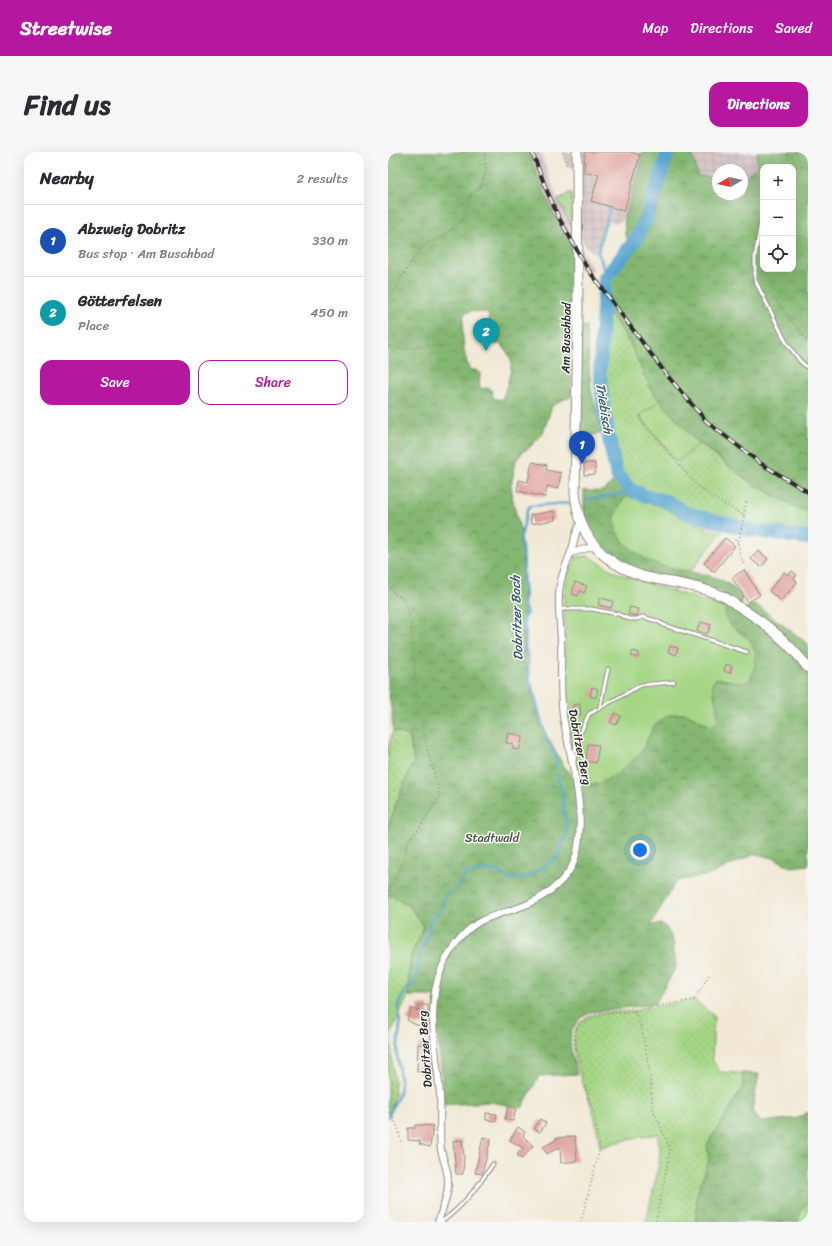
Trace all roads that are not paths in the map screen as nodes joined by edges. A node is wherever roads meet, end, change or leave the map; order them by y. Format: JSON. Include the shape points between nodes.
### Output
{"nodes":[{"id":1,"x":577,"y":152,"type":"edge"},
{"id":2,"x":760,"y":227,"type":"dead end"},
{"id":3,"x":808,"y":368,"type":"edge"},
{"id":4,"x":580,"y":523,"type":"junction"},
{"id":5,"x":595,"y":546,"type":"junction"},
{"id":6,"x":571,"y":553,"type":"junction"},
{"id":7,"x":560,"y":609,"type":"junction"},
{"id":8,"x":747,"y":652,"type":"dead end"},
{"id":9,"x":808,"y":668,"type":"edge"},
{"id":10,"x":608,"y":669,"type":"dead end"},
{"id":11,"x":674,"y":682,"type":"dead end"},
{"id":12,"x":600,"y":707,"type":"junction"},
{"id":13,"x":574,"y":768,"type":"junction"},
{"id":14,"x":494,"y":1164,"type":"dead end"},
{"id":15,"x":438,"y":1222,"type":"edge"},
{"id":16,"x":441,"y":1222,"type":"edge"}],
"edges":[{"from":1,"to":4,"type":"main road","name":"Am Buschbad","via":[[575,492]]},
{"from":2,"to":3,"type":"lane","via":[[755,256],[755,280],[786,342]]},
{"from":4,"to":5,"type":"main road"},
{"from":4,"to":6,"type":"street","name":"Dobritzer Berg"},
{"from":5,"to":6,"type":"street"},
{"from":5,"to":9,"type":"main road","via":[[613,563],[628,570],[705,589],[722,596],[763,622],[798,654]]},
{"from":6,"to":7,"type":"street","name":"Dobritzer Berg","via":[[562,577]]},
{"from":7,"to":8,"type":"lane","via":[[591,609],[618,614],[629,619],[644,617]]},
{"from":7,"to":13,"type":"street","name":"Dobritzer Berg","via":[[560,696]]},
{"from":10,"to":12,"type":"lane"},
{"from":11,"to":12,"type":"lane","via":[[641,685]]},
{"from":12,"to":13,"type":"lane","via":[[588,714],[576,742]]},
{"from":13,"to":15,"type":"street","name":"Dobritzer Berg","via":[[580,821],[577,850],[571,868],[540,898],[477,923],[462,936],[451,951],[437,980],[433,1002],[434,1032],[442,1151],[448,1182]]},
{"from":14,"to":16,"type":"lane","via":[[474,1192]]}]}
